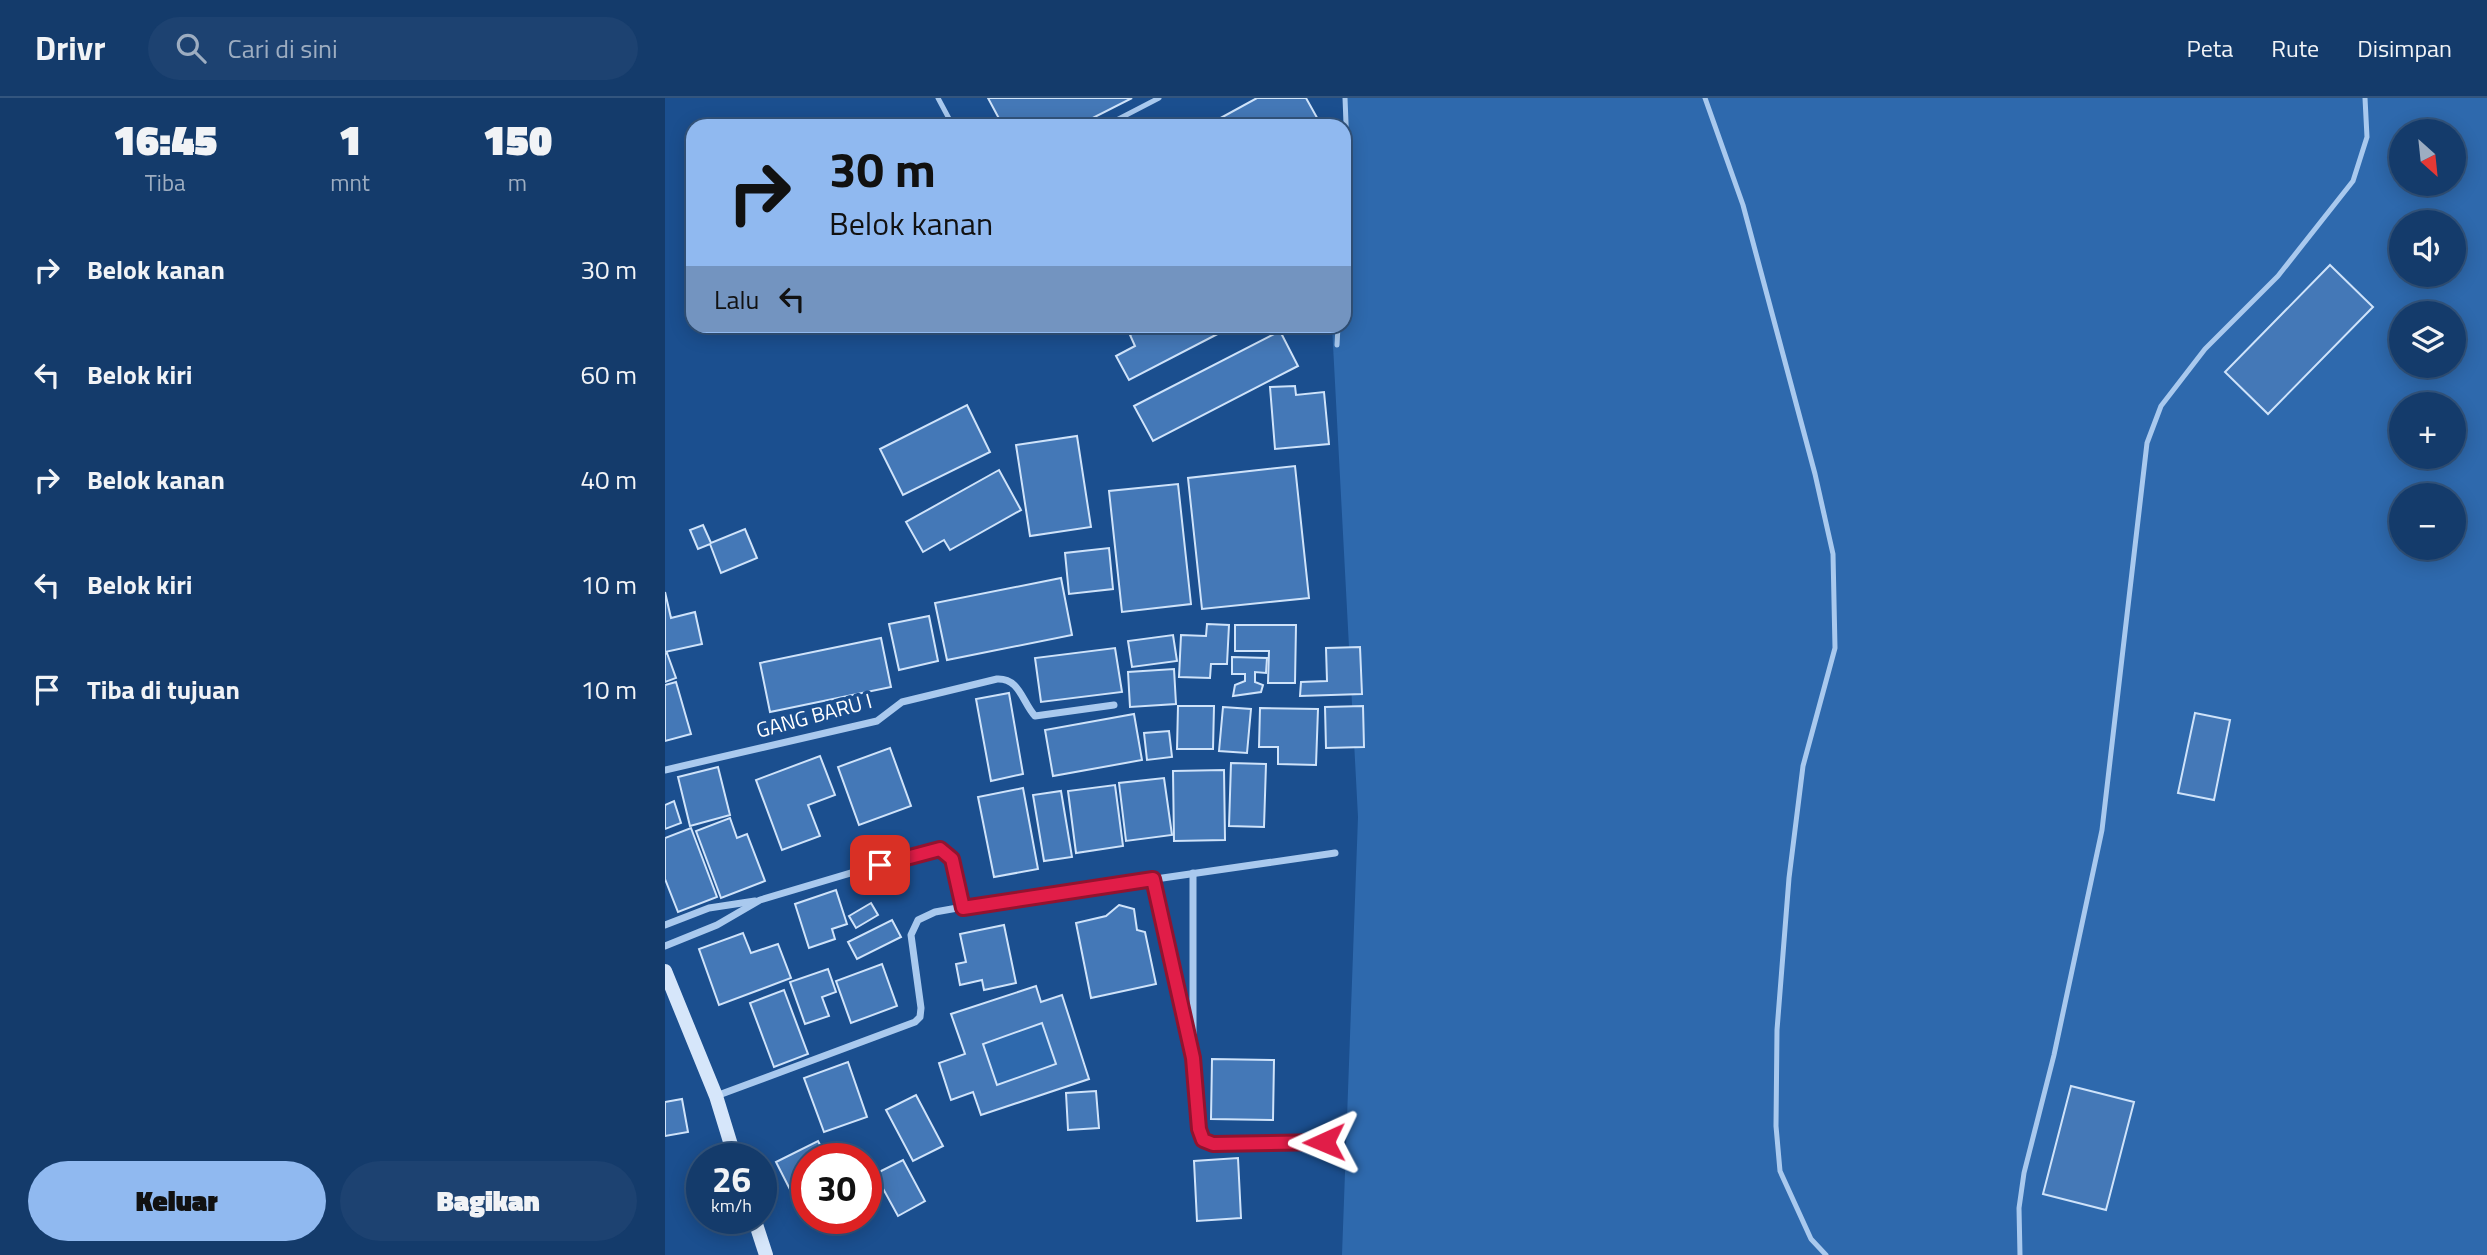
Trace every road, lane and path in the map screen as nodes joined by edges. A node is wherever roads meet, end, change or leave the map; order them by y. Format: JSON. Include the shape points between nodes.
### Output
{"nodes":[{"id":1,"x":938,"y":98,"type":"edge"},
{"id":2,"x":1159,"y":98,"type":"edge"},
{"id":3,"x":1345,"y":98,"type":"edge"},
{"id":4,"x":1705,"y":98,"type":"edge"},
{"id":5,"x":2365,"y":98,"type":"edge"},
{"id":6,"x":949,"y":119,"type":"edge"},
{"id":7,"x":1118,"y":119,"type":"edge"},
{"id":8,"x":1346,"y":119,"type":"edge"},
{"id":9,"x":1338,"y":333,"type":"edge"},
{"id":10,"x":1337,"y":345,"type":"dead end"},
{"id":11,"x":1114,"y":705,"type":"dead end"},
{"id":12,"x":665,"y":770,"type":"edge"},
{"id":13,"x":1335,"y":853,"type":"dead end"},
{"id":14,"x":1193,"y":873,"type":"junction"},
{"id":15,"x":1153,"y":879,"type":"junction"},
{"id":16,"x":759,"y":901,"type":"junction"},
{"id":17,"x":963,"y":908,"type":"junction"},
{"id":18,"x":665,"y":925,"type":"edge"},
{"id":19,"x":665,"y":946,"type":"edge"},
{"id":20,"x":665,"y":971,"type":"edge"},
{"id":21,"x":1193,"y":1058,"type":"junction"},
{"id":22,"x":716,"y":1097,"type":"junction"},
{"id":23,"x":1324,"y":1142,"type":"dead end"},
{"id":24,"x":730,"y":1143,"type":"edge"},
{"id":25,"x":759,"y":1234,"type":"edge"},
{"id":26,"x":766,"y":1255,"type":"edge"},
{"id":27,"x":1826,"y":1255,"type":"edge"},
{"id":28,"x":2020,"y":1255,"type":"edge"}],
"edges":[{"from":1,"to":6,"type":"lane"},
{"from":2,"to":7,"type":"lane"},
{"from":3,"to":8,"type":"lane"},
{"from":4,"to":27,"type":"lane","via":[[1743,205],[1833,554],[1835,648],[1804,766],[1789,878],[1776,1126],[1780,1171],[1811,1239]]},
{"from":5,"to":28,"type":"lane","via":[[2367,137],[2353,181],[2278,276],[2205,349],[2161,406],[2147,443],[2102,830],[2024,1173]]},
{"from":9,"to":10,"type":"lane"},
{"from":11,"to":12,"type":"street","name":"GANG BARU I","via":[[1035,716],[1016,684],[997,679],[902,702],[877,721]]},
{"from":13,"to":14,"type":"street"},
{"from":14,"to":15,"type":"street"},
{"from":14,"to":21,"type":"street"},
{"from":15,"to":17,"type":"street"},
{"from":15,"to":21,"type":"street"},
{"from":16,"to":17,"type":"street","via":[[940,849],[952,859]]},
{"from":16,"to":18,"type":"street","via":[[709,908]]},
{"from":16,"to":19,"type":"street","via":[[717,925]]},
{"from":17,"to":22,"type":"street","via":[[918,920],[911,935],[921,1008],[915,1022]]},
{"from":20,"to":22,"type":"street"},
{"from":21,"to":23,"type":"street","via":[[1203,1140],[1213,1144]]},
{"from":22,"to":24,"type":"street"},
{"from":25,"to":26,"type":"street"}]}
